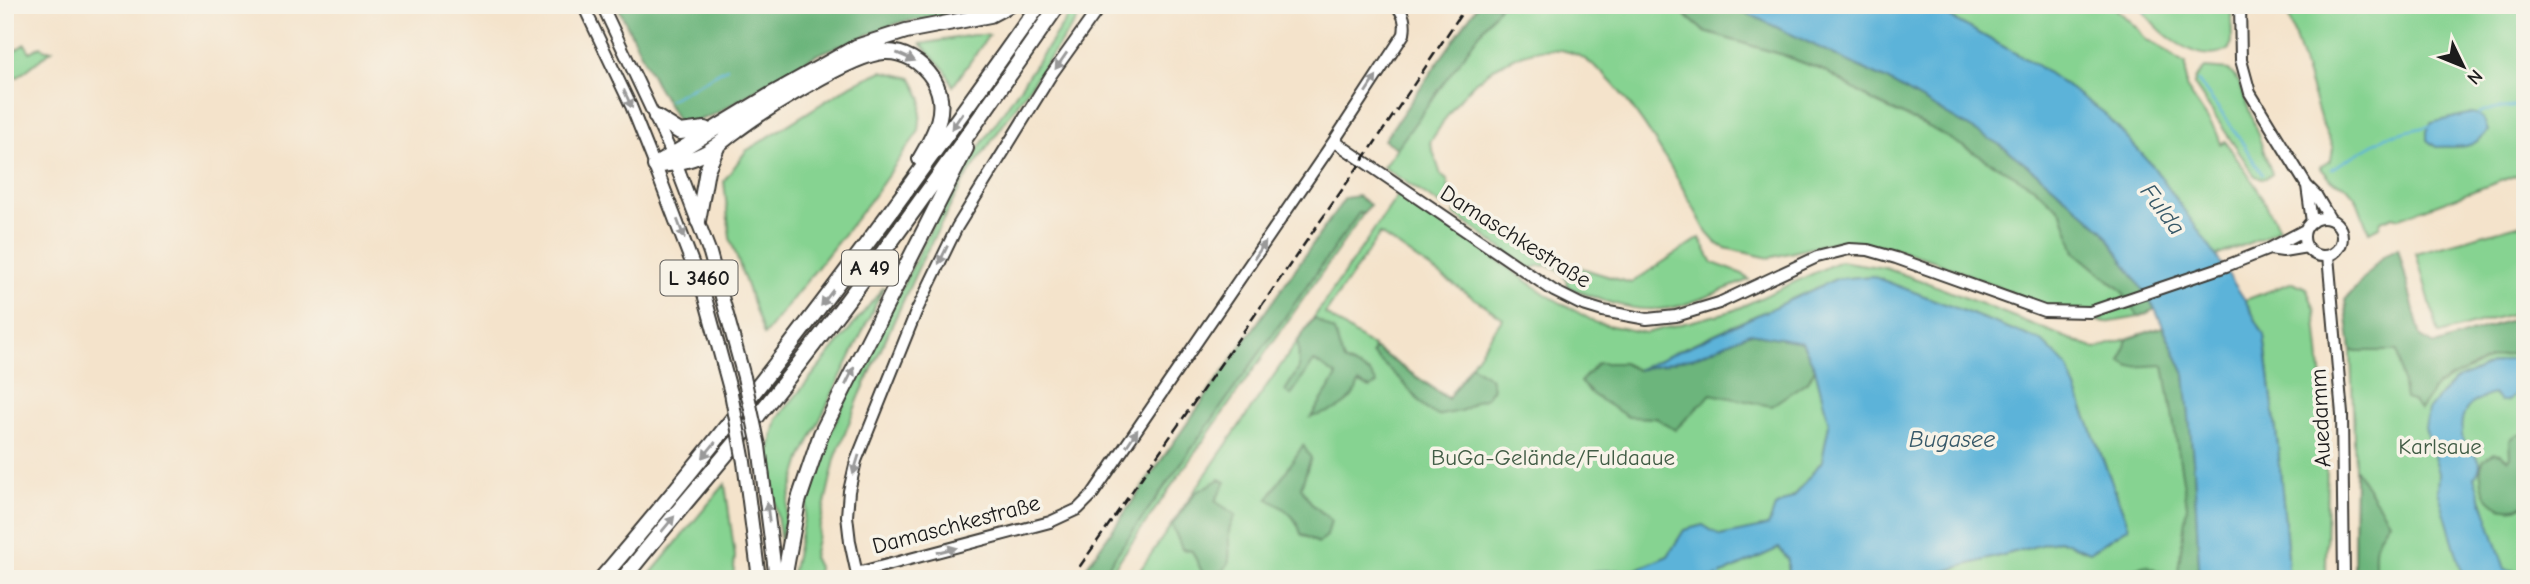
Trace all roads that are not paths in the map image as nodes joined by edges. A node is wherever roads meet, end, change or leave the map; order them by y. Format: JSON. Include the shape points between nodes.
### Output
{"nodes":[{"id":1,"x":583,"y":5,"type":"edge"},
{"id":2,"x":602,"y":5,"type":"edge"},
{"id":3,"x":1009,"y":5,"type":"edge"},
{"id":4,"x":1039,"y":5,"type":"edge"},
{"id":5,"x":1058,"y":5,"type":"edge"},
{"id":6,"x":1101,"y":5,"type":"edge"},
{"id":7,"x":1396,"y":5,"type":"edge"},
{"id":8,"x":2240,"y":5,"type":"edge"},
{"id":9,"x":992,"y":100,"type":"junction"},
{"id":10,"x":656,"y":117,"type":"junction"},
{"id":11,"x":720,"y":125,"type":"junction"},
{"id":12,"x":1334,"y":141,"type":"junction"},
{"id":13,"x":718,"y":145,"type":"junction"},
{"id":14,"x":674,"y":158,"type":"junction"},
{"id":15,"x":656,"y":166,"type":"junction"},
{"id":16,"x":2306,"y":186,"type":"junction"},
{"id":17,"x":2330,"y":219,"type":"junction"},
{"id":18,"x":698,"y":221,"type":"junction"},
{"id":19,"x":882,"y":223,"type":"junction"},
{"id":20,"x":2309,"y":226,"type":"junction"},
{"id":21,"x":2307,"y":247,"type":"junction"},
{"id":22,"x":2270,"y":249,"type":"junction"},
{"id":23,"x":2328,"y":256,"type":"junction"},
{"id":24,"x":858,"y":576,"type":"edge"},
{"id":25,"x":624,"y":578,"type":"edge"},
{"id":26,"x":601,"y":579,"type":"edge"},
{"id":27,"x":759,"y":579,"type":"edge"},
{"id":28,"x":776,"y":579,"type":"edge"},
{"id":29,"x":784,"y":579,"type":"edge"},
{"id":30,"x":2344,"y":579,"type":"edge"}],
"edges":[{"from":1,"to":15,"type":"street","number":"L 3460","one_way":true},
{"from":2,"to":10,"type":"street","number":"L 3460"},
{"from":3,"to":11,"type":"highway","via":[[990,15],[906,31],[856,47]]},
{"from":4,"to":19,"type":"highway","number":"A 49","one_way":true},
{"from":5,"to":9,"type":"highway","number":"A 49"},
{"from":6,"to":24,"type":"street","name":"Damaschkestraße","one_way":true,"via":[[1051,75],[957,227],[916,312],[856,461],[849,491],[847,516]]},
{"from":12,"to":7,"type":"street","name":"Damaschkestraße","one_way":true,"via":[[1404,34],[1405,22]]},
{"from":8,"to":16,"type":"street","via":[[2241,61],[2250,93]]},
{"from":25,"to":9,"type":"highway","number":"A 49","one_way":true,"via":[[769,402]]},
{"from":29,"to":9,"type":"highway","one_way":true,"via":[[798,502],[821,434]]},
{"from":10,"to":11,"type":"highway","via":[[683,133]]},
{"from":10,"to":14,"type":"street","number":"L 3460"},
{"from":11,"to":14,"type":"highway"},
{"from":12,"to":22,"type":"street","name":"Damaschkestraße","via":[[1554,291],[1603,311],[1647,319],[1698,311],[1817,257],[1849,249],[1896,258],[2044,310],[2090,312]]},
{"from":24,"to":12,"type":"street","name":"Damaschkestraße","one_way":true,"via":[[1050,522],[1078,509]]},
{"from":13,"to":14,"type":"highway","via":[[697,157]]},
{"from":13,"to":18,"type":"highway","via":[[707,170]]},
{"from":13,"to":19,"type":"highway","one_way":true,"via":[[770,109],[865,55],[888,52],[911,57],[935,83],[940,117]]},
{"from":14,"to":15,"type":"highway"},
{"from":14,"to":18,"type":"main road","number":"L 3460"},
{"from":15,"to":27,"type":"main road","number":"L 3460","one_way":true,"bridge":true,"via":[[704,294],[732,393]]},
{"from":16,"to":17,"type":"street"},
{"from":16,"to":20,"type":"street"},
{"from":17,"to":20,"type":"street"},
{"from":17,"to":23,"type":"street","via":[[2343,238]]},
{"from":28,"to":18,"type":"main road","number":"L 3460","one_way":true,"bridge":true,"via":[[744,377]]},
{"from":19,"to":26,"type":"highway","number":"A 49","one_way":true,"via":[[758,388]]},
{"from":20,"to":21,"type":"street","via":[[2304,239]]},
{"from":20,"to":22,"type":"street"},
{"from":21,"to":22,"type":"street"},
{"from":21,"to":23,"type":"street","via":[[2316,255]]},
{"from":23,"to":30,"type":"street","name":"Auedamm","via":[[2342,414]]}]}
